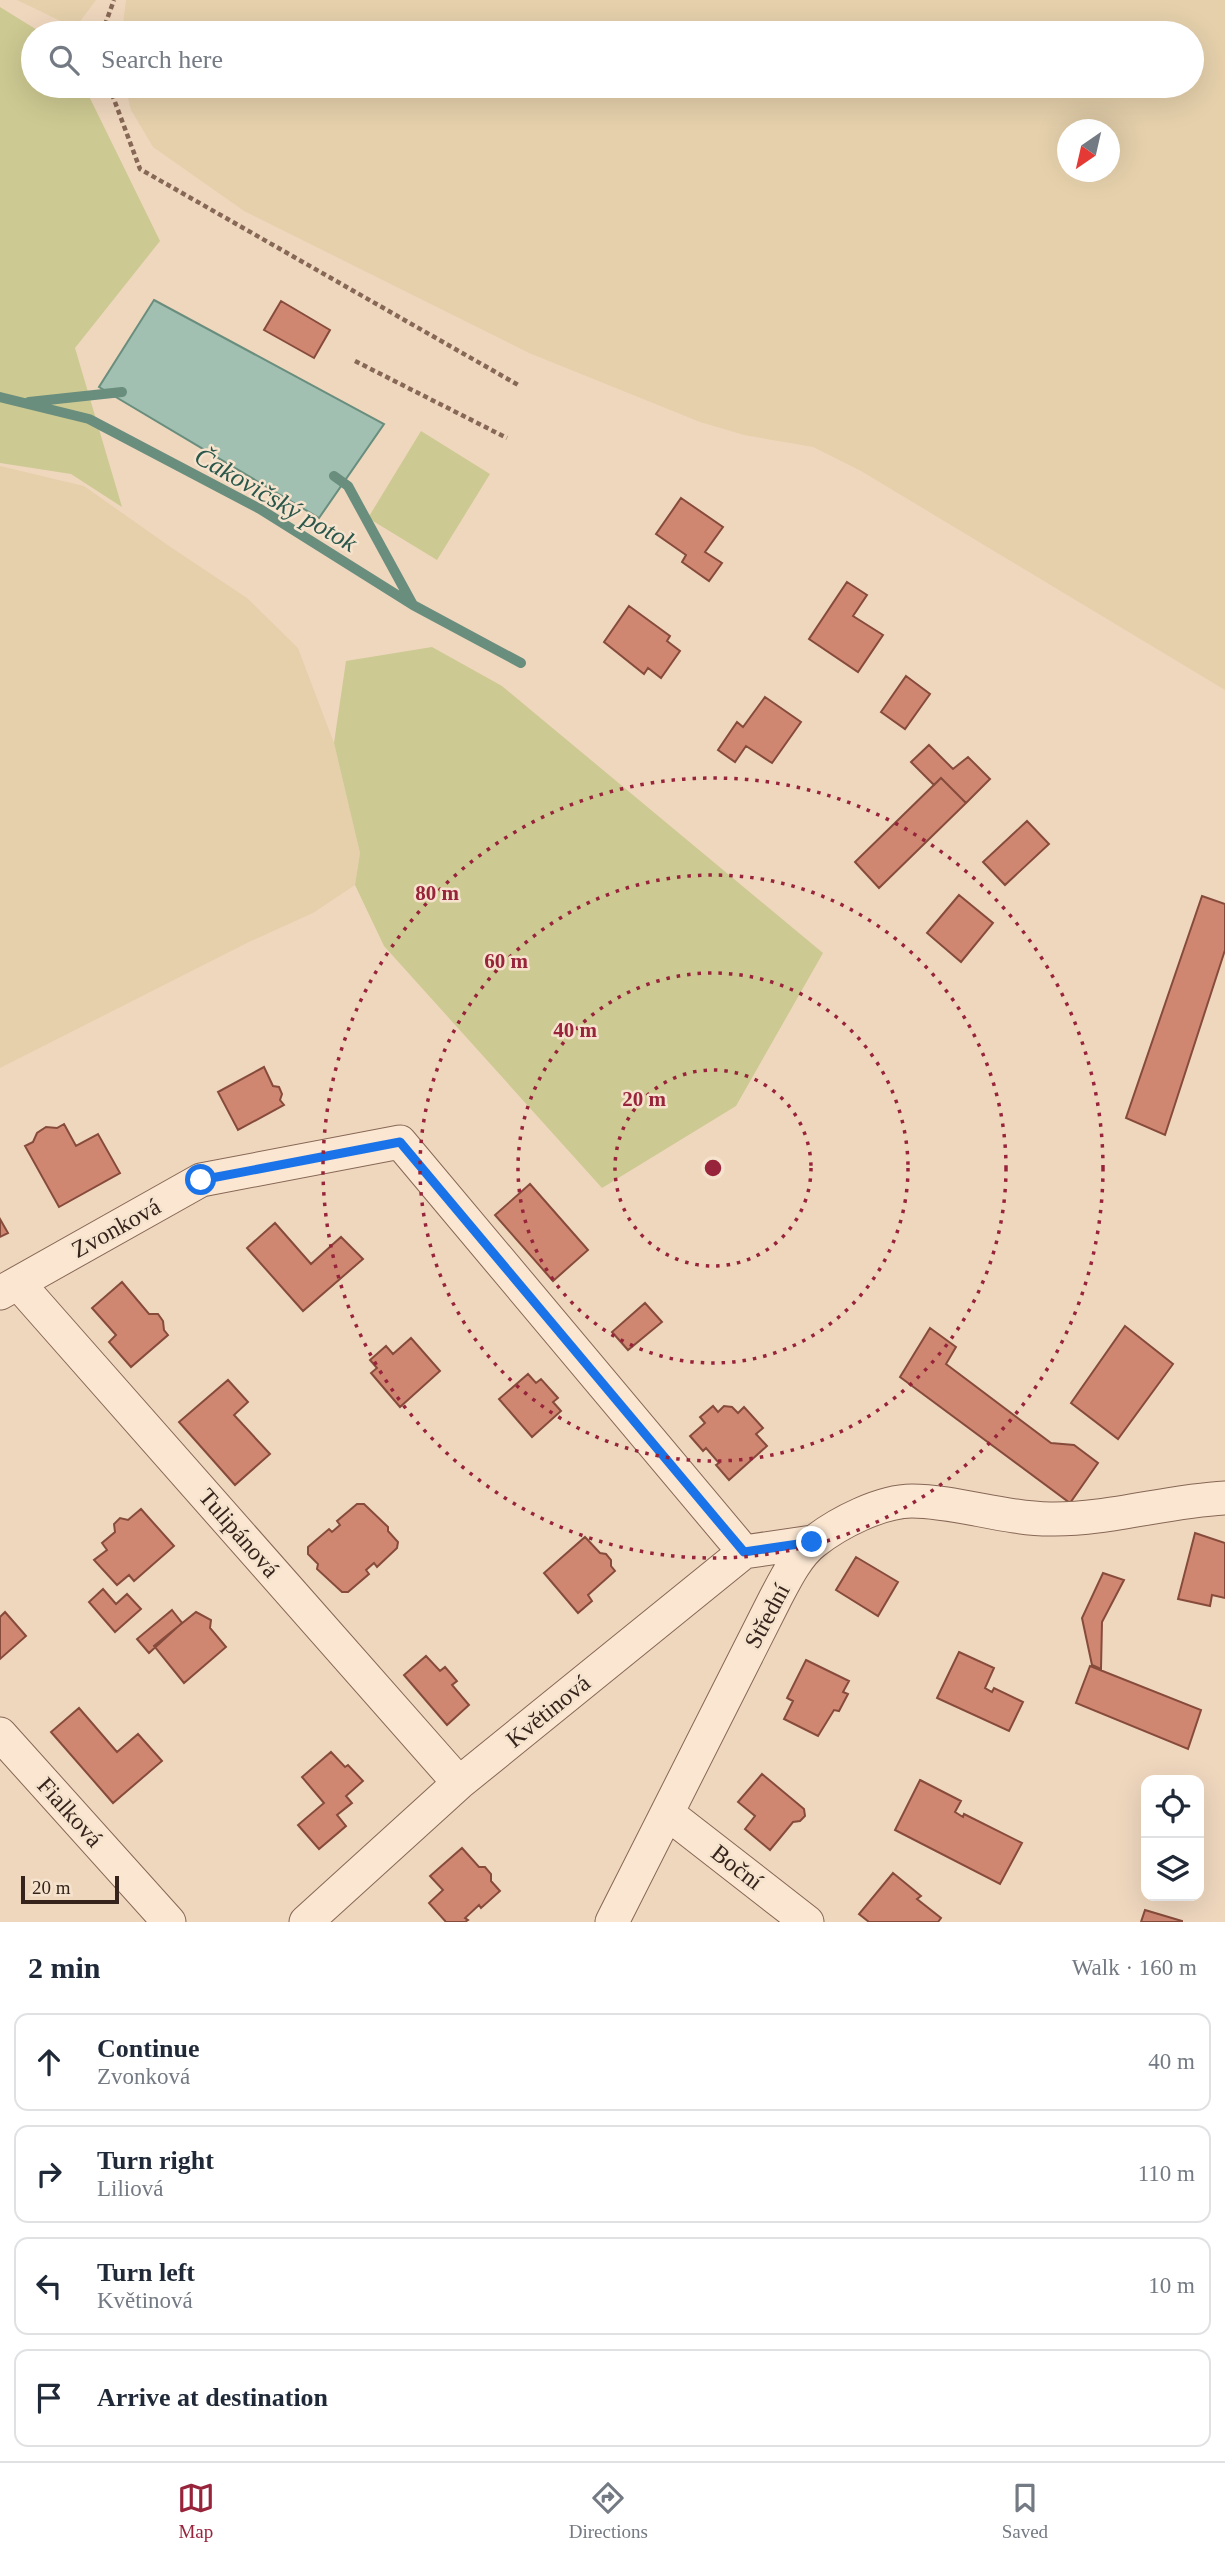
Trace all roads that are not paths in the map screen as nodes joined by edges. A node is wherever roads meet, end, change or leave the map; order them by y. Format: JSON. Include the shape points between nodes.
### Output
{"nodes":[{"id":1,"x":9,"y":1288,"type":"edge"},
{"id":2,"x":1225,"y":1498,"type":"edge"},
{"id":3,"x":812,"y":1542,"type":"junction"},
{"id":4,"x":744,"y":1552,"type":"junction"},
{"id":5,"x":0,"y":1734,"type":"edge"},
{"id":6,"x":459,"y":1783,"type":"junction"},
{"id":7,"x":667,"y":1813,"type":"junction"},
{"id":8,"x":169,"y":1922,"type":"edge"},
{"id":9,"x":306,"y":1922,"type":"edge"},
{"id":10,"x":612,"y":1922,"type":"edge"},
{"id":11,"x":807,"y":1922,"type":"edge"}],
"edges":[{"from":1,"to":4,"type":"street","name":"Zvonková","via":[[201,1180],[400,1142]]},
{"from":1,"to":6,"type":"street","name":"Tulipánová"},
{"from":2,"to":3,"type":"street","name":"Střední","via":[[1091,1518],[1047,1519],[912,1501],[863,1513]]},
{"from":3,"to":4,"type":"street"},
{"from":3,"to":7,"type":"street","name":"Střední","via":[[775,1599]]},
{"from":4,"to":6,"type":"street","name":"Květinová"},
{"from":5,"to":8,"type":"street","name":"Fialková"},
{"from":6,"to":9,"type":"street","name":"Květinová"},
{"from":7,"to":10,"type":"street","name":"Střední"},
{"from":7,"to":11,"type":"street","name":"Boční"}]}
